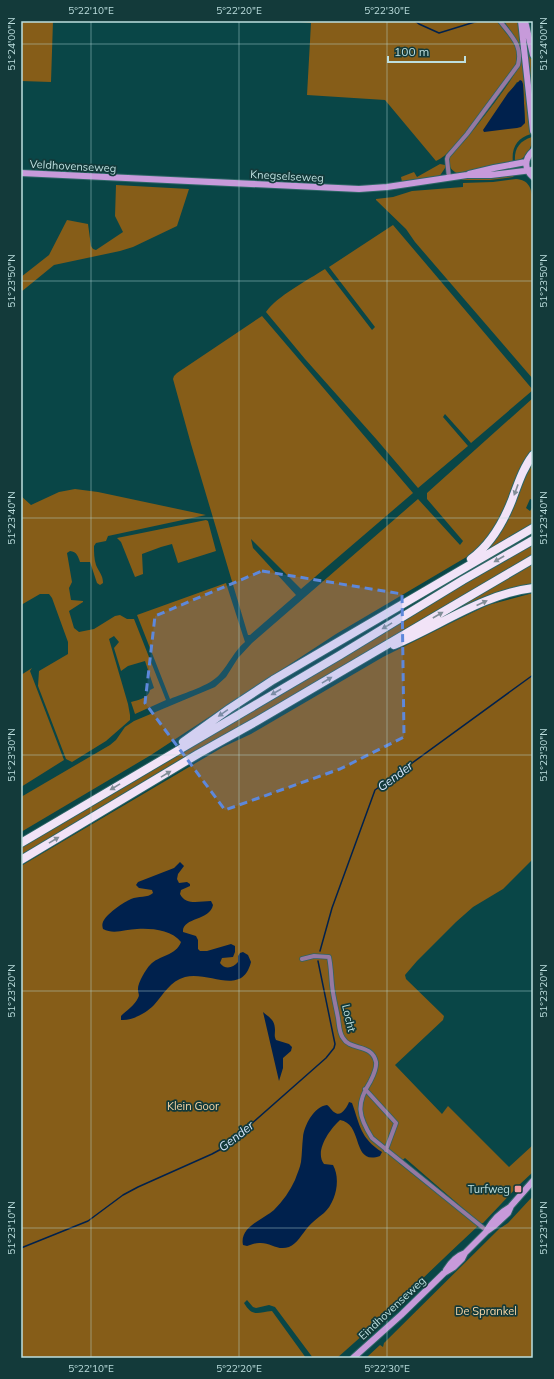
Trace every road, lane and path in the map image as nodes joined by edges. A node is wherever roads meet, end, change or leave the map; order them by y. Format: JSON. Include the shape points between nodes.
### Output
{"nodes":[{"id":1,"x":500,"y":21,"type":"edge"},
{"id":2,"x":521,"y":21,"type":"edge"},
{"id":3,"x":525,"y":21,"type":"edge"},
{"id":4,"x":533,"y":55,"type":"edge"},
{"id":5,"x":533,"y":131,"type":"edge"},
{"id":6,"x":533,"y":151,"type":"edge"},
{"id":7,"x":533,"y":156,"type":"edge"},
{"id":8,"x":526,"y":162,"type":"junction"},
{"id":9,"x":531,"y":172,"type":"edge"},
{"id":10,"x":21,"y":173,"type":"edge"},
{"id":11,"x":468,"y":175,"type":"junction"},
{"id":12,"x":125,"y":178,"type":"joint"},
{"id":13,"x":449,"y":178,"type":"junction"},
{"id":14,"x":533,"y":455,"type":"edge"},
{"id":15,"x":533,"y":528,"type":"edge"},
{"id":16,"x":533,"y":540,"type":"edge"},
{"id":17,"x":533,"y":559,"type":"edge"},
{"id":18,"x":442,"y":581,"type":"junction"},
{"id":19,"x":533,"y":588,"type":"edge"},
{"id":20,"x":368,"y":656,"type":"junction"},
{"id":21,"x":161,"y":760,"type":"junction"},
{"id":22,"x":21,"y":843,"type":"edge"},
{"id":23,"x":21,"y":860,"type":"edge"},
{"id":24,"x":302,"y":959,"type":"dead end"},
{"id":25,"x":365,"y":1089,"type":"junction"},
{"id":26,"x":386,"y":1150,"type":"junction"},
{"id":27,"x":533,"y":1181,"type":"edge"},
{"id":28,"x":487,"y":1231,"type":"junction"},
{"id":29,"x":353,"y":1358,"type":"edge"}],
"edges":[{"from":1,"to":13,"type":"street","via":[[520,52],[518,65],[448,156]]},
{"from":2,"to":5,"type":"street"},
{"from":3,"to":4,"type":"street"},
{"from":6,"to":8,"type":"street"},
{"from":7,"to":9,"type":"street","via":[[530,161]]},
{"from":8,"to":9,"type":"street"},
{"from":8,"to":11,"type":"street","name":"Knegselseweg"},
{"from":9,"to":11,"type":"street","name":"Knegselseweg","via":[[492,176]]},
{"from":10,"to":12,"type":"street","name":"Veldhovenseweg"},
{"from":11,"to":13,"type":"street","name":"Knegselseweg"},
{"from":12,"to":13,"type":"street","name":"Knegselseweg","via":[[359,189]]},
{"from":14,"to":18,"type":"highway","one_way":true,"via":[[499,528],[486,546]]},
{"from":15,"to":18,"type":"highway"},
{"from":16,"to":21,"type":"highway","one_way":true},
{"from":20,"to":17,"type":"highway","one_way":true},
{"from":18,"to":21,"type":"highway","one_way":true,"via":[[273,680],[189,736]]},
{"from":20,"to":19,"type":"highway","one_way":true,"via":[[484,602]]},
{"from":23,"to":20,"type":"highway","one_way":true},
{"from":21,"to":22,"type":"highway","one_way":true},
{"from":24,"to":25,"type":"street","name":"Locht","via":[[314,956],[329,957],[343,1039],[374,1056],[375,1074]]},
{"from":25,"to":26,"type":"street","name":"Locht","via":[[360,1106],[361,1119],[372,1138]]},
{"from":25,"to":26,"type":"street","via":[[396,1123]]},
{"from":26,"to":28,"type":"street","name":"Locht"},
{"from":27,"to":28,"type":"street","via":[[512,1206],[491,1223]]},
{"from":28,"to":29,"type":"street","name":"Eindhovenseweg","via":[[465,1253],[454,1259],[444,1273]]}]}
